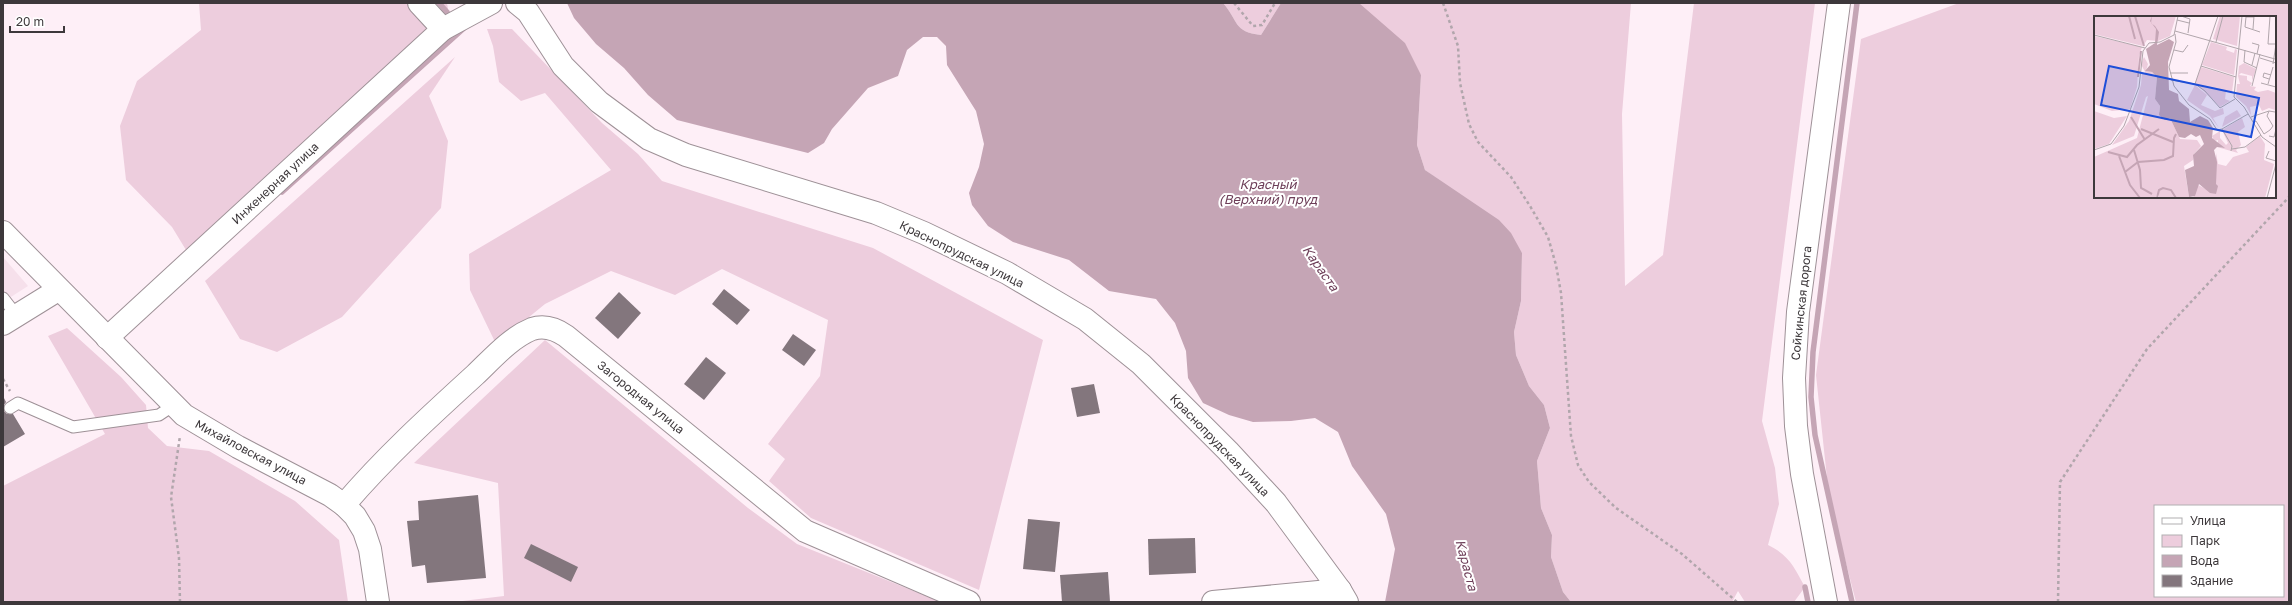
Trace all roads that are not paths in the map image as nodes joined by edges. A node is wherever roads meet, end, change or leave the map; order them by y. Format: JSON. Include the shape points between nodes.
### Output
{"nodes":[{"id":1,"x":419,"y":3,"type":"edge"},
{"id":2,"x":491,"y":3,"type":"edge"},
{"id":3,"x":517,"y":3,"type":"edge"},
{"id":4,"x":1839,"y":3,"type":"edge"},
{"id":5,"x":443,"y":29,"type":"junction"},
{"id":6,"x":3,"y":232,"type":"edge"},
{"id":7,"x":58,"y":290,"type":"junction"},
{"id":8,"x":3,"y":298,"type":"edge"},
{"id":9,"x":10,"y":320,"type":"edge"},
{"id":10,"x":107,"y":338,"type":"junction"},
{"id":11,"x":174,"y":405,"type":"junction"},
{"id":12,"x":10,"y":408,"type":"dead end"},
{"id":13,"x":344,"y":505,"type":"junction"},
{"id":14,"x":1343,"y":596,"type":"edge"},
{"id":15,"x":378,"y":602,"type":"edge"},
{"id":16,"x":969,"y":602,"type":"edge"},
{"id":17,"x":1214,"y":602,"type":"edge"},
{"id":18,"x":1826,"y":602,"type":"edge"}],
"edges":[{"from":1,"to":5,"type":"street"},
{"from":2,"to":5,"type":"street"},
{"from":3,"to":14,"type":"street","name":"Краснопрудская улица","via":[[528,12],[563,66],[599,102],[649,139],[686,155],[876,214],[924,233],[1007,273],[1085,319],[1141,364],[1228,451],[1276,503]]},
{"from":4,"to":18,"type":"street","name":"Сойкинская дорога","via":[[1798,312],[1794,378],[1802,474]]},
{"from":5,"to":10,"type":"street","name":"Инженерная улица"},
{"from":6,"to":7,"type":"street","name":"Михайловская улица"},
{"from":7,"to":9,"type":"street"},
{"from":7,"to":10,"type":"street","name":"Михайловская улица"},
{"from":8,"to":9,"type":"lane"},
{"from":10,"to":11,"type":"street","name":"Михайловская улица"},
{"from":11,"to":12,"type":"lane","via":[[159,415],[73,427],[18,403]]},
{"from":11,"to":13,"type":"street","name":"Михайловская улица","via":[[205,429],[318,488]]},
{"from":13,"to":15,"type":"street","name":"Михайловская улица","via":[[355,516],[364,531],[370,549]]},
{"from":13,"to":16,"type":"street","name":"Загородная улица","via":[[437,410],[510,344],[532,329],[546,328],[557,330],[566,336],[805,531]]},
{"from":14,"to":17,"type":"street"}]}
